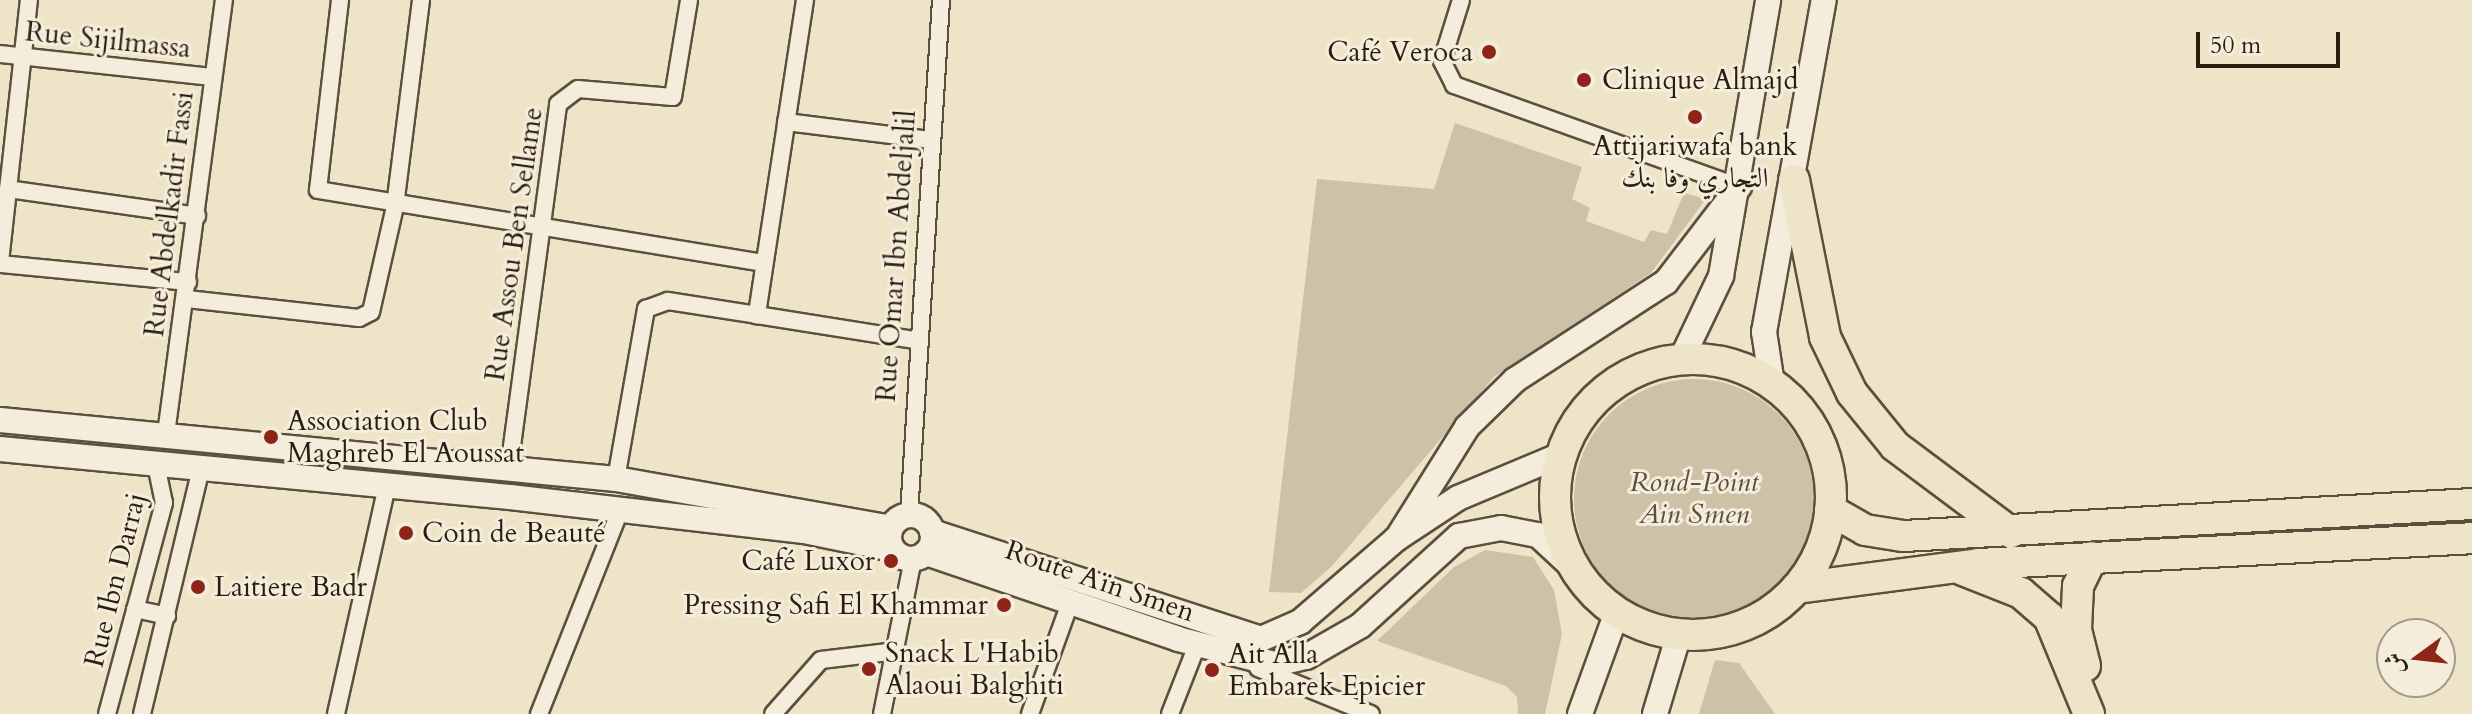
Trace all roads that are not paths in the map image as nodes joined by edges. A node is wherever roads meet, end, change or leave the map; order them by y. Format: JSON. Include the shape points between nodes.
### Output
{"nodes":[{"id":1,"x":29,"y":0,"type":"edge"},
{"id":2,"x":224,"y":0,"type":"edge"},
{"id":3,"x":340,"y":0,"type":"edge"},
{"id":4,"x":421,"y":0,"type":"edge"},
{"id":5,"x":689,"y":0,"type":"edge"},
{"id":6,"x":805,"y":0,"type":"edge"},
{"id":7,"x":941,"y":0,"type":"edge"},
{"id":8,"x":1461,"y":0,"type":"edge"},
{"id":9,"x":1768,"y":0,"type":"edge"},
{"id":10,"x":1824,"y":0,"type":"edge"},
{"id":11,"x":0,"y":54,"type":"edge"},
{"id":12,"x":23,"y":57,"type":"junction"},
{"id":13,"x":211,"y":77,"type":"junction"},
{"id":14,"x":786,"y":122,"type":"junction"},
{"id":15,"x":930,"y":140,"type":"junction"},
{"id":16,"x":1794,"y":180,"type":"junction"},
{"id":17,"x":1739,"y":187,"type":"junction"},
{"id":18,"x":8,"y":189,"type":"junction"},
{"id":19,"x":395,"y":206,"type":"junction"},
{"id":20,"x":197,"y":216,"type":"junction"},
{"id":21,"x":541,"y":230,"type":"junction"},
{"id":22,"x":0,"y":263,"type":"edge"},
{"id":23,"x":764,"y":263,"type":"junction"},
{"id":24,"x":188,"y":291,"type":"junction"},
{"id":25,"x":757,"y":315,"type":"junction"},
{"id":26,"x":915,"y":340,"type":"junction"},
{"id":27,"x":1681,"y":360,"type":"junction"},
{"id":28,"x":1772,"y":384,"type":"junction"},
{"id":29,"x":0,"y":420,"type":"edge"},
{"id":30,"x":166,"y":434,"type":"junction"},
{"id":31,"x":0,"y":449,"type":"edge"},
{"id":32,"x":1563,"y":454,"type":"junction"},
{"id":33,"x":155,"y":460,"type":"junction"},
{"id":34,"x":202,"y":465,"type":"junction"},
{"id":35,"x":509,"y":468,"type":"junction"},
{"id":36,"x":616,"y":479,"type":"junction"},
{"id":37,"x":387,"y":485,"type":"junction"},
{"id":38,"x":2472,"y":504,"type":"edge"},
{"id":39,"x":620,"y":510,"type":"junction"},
{"id":40,"x":1830,"y":510,"type":"junction"},
{"id":41,"x":2010,"y":532,"type":"junction"},
{"id":42,"x":2472,"y":538,"type":"edge"},
{"id":43,"x":1396,"y":539,"type":"junction"},
{"id":44,"x":910,"y":540,"type":"junction"},
{"id":45,"x":2092,"y":557,"type":"junction"},
{"id":46,"x":1953,"y":566,"type":"junction"},
{"id":47,"x":1580,"y":574,"type":"junction"},
{"id":48,"x":1797,"y":588,"type":"junction"},
{"id":49,"x":1070,"y":603,"type":"junction"},
{"id":50,"x":135,"y":609,"type":"junction"},
{"id":51,"x":1617,"y":612,"type":"junction"},
{"id":52,"x":167,"y":616,"type":"junction"},
{"id":53,"x":1679,"y":634,"type":"junction"},
{"id":54,"x":1208,"y":648,"type":"junction"},
{"id":55,"x":896,"y":651,"type":"junction"},
{"id":56,"x":107,"y":714,"type":"edge"},
{"id":57,"x":142,"y":714,"type":"edge"},
{"id":58,"x":336,"y":714,"type":"edge"},
{"id":59,"x":539,"y":714,"type":"edge"},
{"id":60,"x":773,"y":714,"type":"edge"},
{"id":61,"x":882,"y":714,"type":"edge"},
{"id":62,"x":1030,"y":714,"type":"edge"},
{"id":63,"x":1170,"y":714,"type":"edge"},
{"id":64,"x":1371,"y":714,"type":"edge"},
{"id":65,"x":1580,"y":714,"type":"edge"},
{"id":66,"x":1655,"y":714,"type":"edge"},
{"id":67,"x":2089,"y":714,"type":"edge"},
{"id":68,"x":2097,"y":714,"type":"edge"}],
"edges":[{"from":1,"to":12,"type":"street"},
{"from":2,"to":13,"type":"street","name":"Rue Abdelkadir Fassi"},
{"from":3,"to":19,"type":"street","via":[[313,179],[322,193]]},
{"from":4,"to":19,"type":"street"},
{"from":5,"to":21,"type":"street","name":"Rue Assou Ben Sellame","via":[[673,97],[578,89],[561,97]]},
{"from":6,"to":14,"type":"street"},
{"from":7,"to":15,"type":"street","name":"Rue Omar Ibn Abdeljalil"},
{"from":8,"to":17,"type":"street","via":[[1442,61],[1454,85]]},
{"from":9,"to":17,"type":"main road"},
{"from":10,"to":16,"type":"main road"},
{"from":11,"to":12,"type":"street","name":"Rue Sijilmassa"},
{"from":12,"to":13,"type":"street","name":"Rue Sijilmassa"},
{"from":12,"to":18,"type":"street"},
{"from":13,"to":20,"type":"street","name":"Rue Abdelkadir Fassi"},
{"from":14,"to":15,"type":"street"},
{"from":14,"to":23,"type":"street"},
{"from":15,"to":26,"type":"street","name":"Rue Omar Ibn Abdeljalil"},
{"from":16,"to":28,"type":"main road","via":[[1764,332]]},
{"from":16,"to":41,"type":"highway","via":[[1825,337],[1852,393],[1895,446]]},
{"from":17,"to":27,"type":"main road","via":[[1716,297]]},
{"from":17,"to":43,"type":"main road","via":[[1666,282],[1515,380],[1467,427]]},
{"from":18,"to":20,"type":"street"},
{"from":18,"to":22,"type":"street"},
{"from":19,"to":21,"type":"street"},
{"from":19,"to":24,"type":"street","via":[[376,303],[359,318]]},
{"from":20,"to":24,"type":"street","name":"Rue Abdelkadir Fassi"},
{"from":21,"to":23,"type":"street"},
{"from":21,"to":35,"type":"street","name":"Rue Assou Ben Sellame"},
{"from":22,"to":24,"type":"street"},
{"from":23,"to":25,"type":"street"},
{"from":24,"to":30,"type":"street","name":"Rue Abdelkadir Fassi"},
{"from":25,"to":26,"type":"street"},
{"from":25,"to":36,"type":"street","via":[[668,301],[646,309]]},
{"from":26,"to":44,"type":"street","name":"Rue Omar Ibn Abdeljalil"},
{"from":27,"to":28,"type":"highway","via":[[1732,364]]},
{"from":27,"to":32,"type":"highway","via":[[1645,368],[1604,392]]},
{"from":28,"to":40,"type":"highway","via":[[1818,439]]},
{"from":29,"to":30,"type":"main road"},
{"from":30,"to":35,"type":"main road"},
{"from":31,"to":33,"type":"main road"},
{"from":32,"to":43,"type":"main road","name":"Route Aïn Smen","via":[[1458,498]]},
{"from":32,"to":47,"type":"highway","via":[[1557,513]]},
{"from":33,"to":34,"type":"main road"},
{"from":33,"to":50,"type":"street","name":"Rue Ibn Darraj","via":[[164,503]]},
{"from":34,"to":37,"type":"main road"},
{"from":34,"to":52,"type":"street","name":"Rue Ibn Darraj"},
{"from":35,"to":36,"type":"main road"},
{"from":36,"to":44,"type":"main road"},
{"from":37,"to":39,"type":"main road"},
{"from":37,"to":58,"type":"street"},
{"from":38,"to":41,"type":"highway"},
{"from":39,"to":44,"type":"main road"},
{"from":39,"to":59,"type":"street"},
{"from":40,"to":41,"type":"highway","via":[[1885,535]]},
{"from":40,"to":48,"type":"highway","via":[[1819,554]]},
{"from":42,"to":45,"type":"highway"},
{"from":43,"to":44,"type":"main road","name":"Route Aïn Smen","via":[[1320,608],[1286,632],[1261,639]]},
{"from":44,"to":49,"type":"main road","name":"Route Aïn Smen"},
{"from":44,"to":55,"type":"street","name":"Rue Omar Ibn Abdeljalil"},
{"from":45,"to":46,"type":"highway"},
{"from":45,"to":68,"type":"highway","via":[[2078,586],[2076,629]]},
{"from":46,"to":48,"type":"highway"},
{"from":46,"to":67,"type":"highway","via":[[2021,593],[2049,617]]},
{"from":47,"to":51,"type":"highway"},
{"from":47,"to":54,"type":"main road","name":"Route Aïn Smen","via":[[1538,535],[1485,530],[1459,536],[1360,626],[1306,657],[1275,664]]},
{"from":48,"to":53,"type":"highway","via":[[1743,626]]},
{"from":49,"to":54,"type":"main road","name":"Route Aïn Smen"},
{"from":49,"to":62,"type":"street"},
{"from":50,"to":52,"type":"street"},
{"from":50,"to":56,"type":"street","name":"Rue Ibn Darraj"},
{"from":51,"to":53,"type":"highway"},
{"from":51,"to":65,"type":"main road"},
{"from":52,"to":57,"type":"street","name":"Rue Ibn Darraj"},
{"from":53,"to":66,"type":"main road"},
{"from":54,"to":63,"type":"street"},
{"from":54,"to":64,"type":"street"},
{"from":55,"to":60,"type":"street","via":[[821,660]]},
{"from":55,"to":61,"type":"street","name":"Rue Omar Ibn Abdeljalil"}]}
